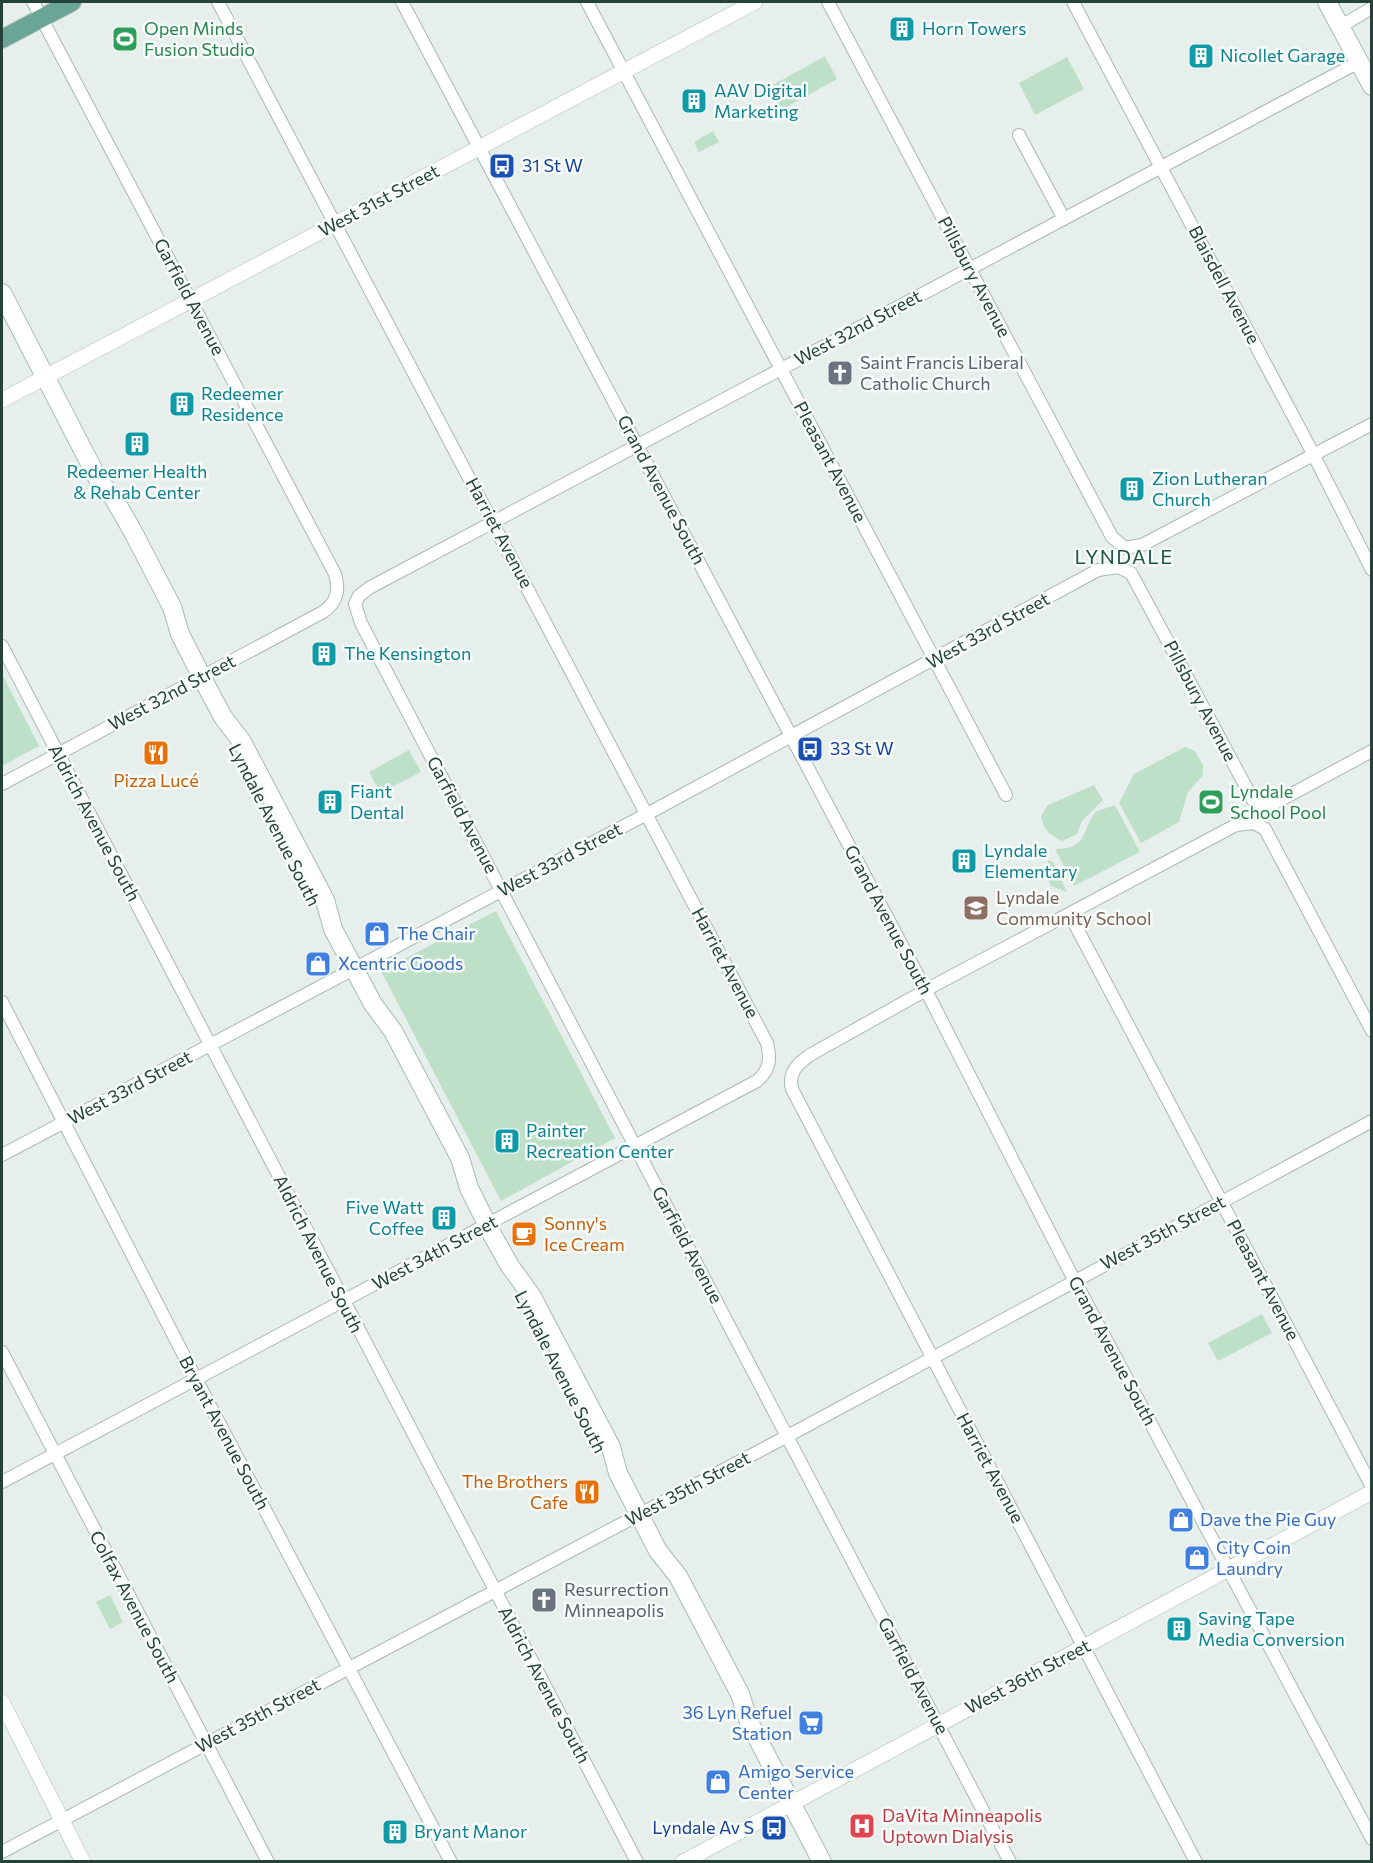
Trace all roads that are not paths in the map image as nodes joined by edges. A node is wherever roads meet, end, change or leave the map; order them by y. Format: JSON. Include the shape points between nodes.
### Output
{"nodes":[{"id":1,"x":72,"y":2,"type":"edge"},
{"id":2,"x":218,"y":2,"type":"edge"},
{"id":3,"x":402,"y":2,"type":"edge"},
{"id":4,"x":587,"y":2,"type":"edge"},
{"id":5,"x":755,"y":2,"type":"edge"},
{"id":6,"x":828,"y":2,"type":"edge"},
{"id":7,"x":1073,"y":2,"type":"edge"},
{"id":8,"x":1327,"y":2,"type":"edge"},
{"id":9,"x":1371,"y":8,"type":"edge"},
{"id":10,"x":38,"y":10,"type":"edge"},
{"id":11,"x":1341,"y":26,"type":"junction"},
{"id":12,"x":2,"y":39,"type":"edge"},
{"id":13,"x":1359,"y":62,"type":"junction"},
{"id":14,"x":623,"y":71,"type":"junction"},
{"id":15,"x":1371,"y":86,"type":"edge"},
{"id":16,"x":1019,"y":135,"type":"dead end"},
{"id":17,"x":480,"y":148,"type":"junction"},
{"id":18,"x":1162,"y":167,"type":"junction"},
{"id":19,"x":1064,"y":219,"type":"junction"},
{"id":20,"x":336,"y":224,"type":"junction"},
{"id":21,"x":969,"y":268,"type":"junction"},
{"id":22,"x":2,"y":293,"type":"edge"},
{"id":23,"x":191,"y":300,"type":"junction"},
{"id":24,"x":781,"y":369,"type":"junction"},
{"id":25,"x":45,"y":377,"type":"junction"},
{"id":26,"x":2,"y":400,"type":"edge"},
{"id":27,"x":1371,"y":424,"type":"edge"},
{"id":28,"x":638,"y":445,"type":"junction"},
{"id":29,"x":1312,"y":455,"type":"junction"},
{"id":30,"x":493,"y":522,"type":"junction"},
{"id":31,"x":1118,"y":567,"type":"joint"},
{"id":32,"x":1371,"y":570,"type":"edge"},
{"id":33,"x":338,"y":595,"type":"joint"},
{"id":34,"x":359,"y":596,"type":"joint"},
{"id":35,"x":2,"y":646,"type":"edge"},
{"id":36,"x":936,"y":659,"type":"junction"},
{"id":37,"x":202,"y":677,"type":"junction"},
{"id":38,"x":791,"y":736,"type":"junction"},
{"id":39,"x":1371,"y":751,"type":"edge"},
{"id":40,"x":57,"y":754,"type":"junction"},
{"id":41,"x":2,"y":783,"type":"edge"},
{"id":42,"x":1006,"y":795,"type":"dead end"},
{"id":43,"x":647,"y":814,"type":"junction"},
{"id":44,"x":501,"y":891,"type":"junction"},
{"id":45,"x":1070,"y":915,"type":"junction"},
{"id":46,"x":355,"y":969,"type":"junction"},
{"id":47,"x":926,"y":990,"type":"junction"},
{"id":48,"x":2,"y":1002,"type":"edge"},
{"id":49,"x":1371,"y":1031,"type":"edge"},
{"id":50,"x":210,"y":1046,"type":"junction"},
{"id":51,"x":768,"y":1068,"type":"joint"},
{"id":52,"x":1371,"y":1121,"type":"edge"},
{"id":53,"x":64,"y":1123,"type":"junction"},
{"id":54,"x":636,"y":1147,"type":"junction"},
{"id":55,"x":2,"y":1155,"type":"edge"},
{"id":56,"x":1221,"y":1202,"type":"junction"},
{"id":57,"x":488,"y":1225,"type":"junction"},
{"id":58,"x":1075,"y":1281,"type":"junction"},
{"id":59,"x":343,"y":1301,"type":"junction"},
{"id":60,"x":2,"y":1352,"type":"edge"},
{"id":61,"x":932,"y":1358,"type":"junction"},
{"id":62,"x":196,"y":1379,"type":"junction"},
{"id":63,"x":788,"y":1436,"type":"junction"},
{"id":64,"x":54,"y":1454,"type":"junction"},
{"id":65,"x":2,"y":1482,"type":"edge"},
{"id":66,"x":1371,"y":1487,"type":"edge"},
{"id":67,"x":1371,"y":1492,"type":"edge"},
{"id":68,"x":639,"y":1514,"type":"junction"},
{"id":69,"x":1228,"y":1569,"type":"junction"},
{"id":70,"x":495,"y":1591,"type":"junction"},
{"id":71,"x":1084,"y":1647,"type":"junction"},
{"id":72,"x":348,"y":1669,"type":"junction"},
{"id":73,"x":2,"y":1702,"type":"edge"},
{"id":74,"x":939,"y":1725,"type":"junction"},
{"id":75,"x":206,"y":1744,"type":"junction"},
{"id":76,"x":792,"y":1804,"type":"junction"},
{"id":77,"x":62,"y":1820,"type":"junction"},
{"id":78,"x":1371,"y":1839,"type":"edge"},
{"id":79,"x":2,"y":1852,"type":"edge"},
{"id":80,"x":83,"y":1862,"type":"edge"},
{"id":81,"x":268,"y":1862,"type":"edge"},
{"id":82,"x":451,"y":1862,"type":"edge"},
{"id":83,"x":637,"y":1862,"type":"edge"},
{"id":84,"x":683,"y":1862,"type":"edge"},
{"id":85,"x":822,"y":1862,"type":"edge"},
{"id":86,"x":1010,"y":1862,"type":"edge"},
{"id":87,"x":1196,"y":1862,"type":"edge"}],
"edges":[{"from":1,"to":10,"type":"main road"},
{"from":2,"to":20,"type":"street","name":"Harriet Avenue"},
{"from":3,"to":17,"type":"street","name":"Grand Avenue South"},
{"from":4,"to":14,"type":"street","name":"Pleasant Avenue"},
{"from":5,"to":14,"type":"street","name":"West 31st Street"},
{"from":6,"to":21,"type":"street","name":"Pillsbury Avenue"},
{"from":7,"to":18,"type":"street","name":"Blaisdell Avenue"},
{"from":8,"to":11,"type":"main road"},
{"from":9,"to":11,"type":"street"},
{"from":10,"to":12,"type":"main road"},
{"from":10,"to":23,"type":"street","name":"Garfield Avenue"},
{"from":11,"to":13,"type":"main road"},
{"from":13,"to":15,"type":"main road"},
{"from":13,"to":18,"type":"street","name":"West 32nd Street"},
{"from":14,"to":17,"type":"street","name":"West 31st Street"},
{"from":14,"to":24,"type":"street","name":"Pleasant Avenue"},
{"from":16,"to":19,"type":"street"},
{"from":17,"to":20,"type":"street","name":"West 31st Street"},
{"from":17,"to":28,"type":"street","name":"Grand Avenue South"},
{"from":18,"to":19,"type":"street","name":"West 32nd Street"},
{"from":18,"to":29,"type":"street","name":"Blaisdell Avenue"},
{"from":19,"to":21,"type":"street","name":"West 32nd Street"},
{"from":20,"to":23,"type":"street","name":"West 31st Street"},
{"from":20,"to":30,"type":"street","name":"Harriet Avenue"},
{"from":21,"to":24,"type":"street","name":"West 32nd Street"},
{"from":21,"to":29,"type":"street","name":"Pillsbury Avenue","via":[[1112,537],[1125,548],[1142,545]]},
{"from":22,"to":25,"type":"main road","name":"Lyndale Avenue South"},
{"from":23,"to":25,"type":"street","name":"West 31st Street"},
{"from":23,"to":33,"type":"street","name":"Garfield Avenue","via":[[334,574]]},
{"from":24,"to":28,"type":"street","name":"West 32nd Street"},
{"from":24,"to":36,"type":"street","name":"Pleasant Avenue"},
{"from":25,"to":26,"type":"street","name":"West 31st Street"},
{"from":25,"to":37,"type":"main road","name":"Lyndale Avenue South","via":[[99,481],[113,496],[132,530],[172,607],[180,634]]},
{"from":27,"to":29,"type":"street"},
{"from":28,"to":30,"type":"street","name":"West 32nd Street"},
{"from":28,"to":38,"type":"street","name":"Grand Avenue South"},
{"from":29,"to":32,"type":"street","name":"Blaisdell Avenue"},
{"from":30,"to":34,"type":"street","name":"West 32nd Street"},
{"from":30,"to":43,"type":"street","name":"Harriet Avenue"},
{"from":31,"to":36,"type":"street","name":"West 33rd Street","via":[[1098,570]]},
{"from":31,"to":39,"type":"street","name":"Pillsbury Avenue","via":[[1131,573],[1253,800],[1263,805],[1275,803]]},
{"from":33,"to":37,"type":"street","name":"West 32nd Street","via":[[323,612]]},
{"from":34,"to":44,"type":"street","name":"Garfield Avenue","via":[[356,604],[361,623]]},
{"from":35,"to":40,"type":"street","name":"Aldrich Avenue South"},
{"from":36,"to":38,"type":"street","name":"West 33rd Street"},
{"from":36,"to":42,"type":"street","name":"Pleasant Avenue"},
{"from":37,"to":40,"type":"street","name":"West 32nd Street"},
{"from":37,"to":46,"type":"main road","name":"Lyndale Avenue South","via":[[223,717],[242,742],[325,900],[333,929]]},
{"from":38,"to":43,"type":"street","name":"West 33rd Street"},
{"from":38,"to":47,"type":"street","name":"Grand Avenue South"},
{"from":40,"to":41,"type":"street","name":"West 32nd Street"},
{"from":40,"to":50,"type":"street","name":"Aldrich Avenue South"},
{"from":43,"to":44,"type":"street","name":"West 33rd Street"},
{"from":43,"to":51,"type":"street","name":"Harriet Avenue","via":[[767,1043]]},
{"from":44,"to":46,"type":"street","name":"West 33rd Street"},
{"from":44,"to":54,"type":"street","name":"Garfield Avenue"},
{"from":45,"to":47,"type":"street"},
{"from":45,"to":49,"type":"street","via":[[1236,825],[1254,823],[1265,829]]},
{"from":45,"to":56,"type":"street","name":"Pleasant Avenue"},
{"from":46,"to":50,"type":"street","name":"West 33rd Street"},
{"from":46,"to":57,"type":"main road","name":"Lyndale Avenue South","via":[[393,1031],[460,1158],[469,1188]]},
{"from":47,"to":58,"type":"street","name":"Grand Avenue South"},
{"from":47,"to":61,"type":"street","name":"Harriet Avenue","via":[[798,1063],[792,1074],[792,1089]]},
{"from":48,"to":53,"type":"street","name":"Bryant Avenue South"},
{"from":50,"to":53,"type":"street","name":"West 33rd Street"},
{"from":50,"to":59,"type":"street","name":"Aldrich Avenue South"},
{"from":51,"to":54,"type":"street","name":"West 34th Street","via":[[757,1081]]},
{"from":52,"to":56,"type":"street","name":"West 35th Street"},
{"from":53,"to":55,"type":"street","name":"West 33rd Street"},
{"from":53,"to":62,"type":"street","name":"Bryant Avenue South"},
{"from":54,"to":57,"type":"street","name":"West 34th Street"},
{"from":54,"to":63,"type":"street","name":"Garfield Avenue"},
{"from":56,"to":58,"type":"street","name":"West 35th Street"},
{"from":56,"to":66,"type":"street","name":"Pleasant Avenue"},
{"from":57,"to":59,"type":"street","name":"West 34th Street"},
{"from":57,"to":68,"type":"main road","name":"Lyndale Avenue South","via":[[542,1316],[611,1448],[618,1473]]},
{"from":58,"to":61,"type":"street","name":"West 35th Street"},
{"from":58,"to":69,"type":"street","name":"Grand Avenue South"},
{"from":59,"to":62,"type":"street","name":"West 34th Street"},
{"from":59,"to":70,"type":"street","name":"Aldrich Avenue South"},
{"from":60,"to":64,"type":"street","name":"Colfax Avenue South"},
{"from":61,"to":63,"type":"street","name":"West 35th Street"},
{"from":61,"to":71,"type":"street","name":"Harriet Avenue"},
{"from":62,"to":64,"type":"street","name":"West 34th Street"},
{"from":62,"to":72,"type":"street","name":"Bryant Avenue South"},
{"from":63,"to":68,"type":"street","name":"West 35th Street"},
{"from":63,"to":74,"type":"street","name":"Garfield Avenue"},
{"from":64,"to":65,"type":"street","name":"West 34th Street"},
{"from":64,"to":75,"type":"street","name":"Colfax Avenue South"},
{"from":67,"to":69,"type":"street","name":"West 36th Street"},
{"from":68,"to":70,"type":"street","name":"West 35th Street"},
{"from":68,"to":76,"type":"main road","name":"Lyndale Avenue South","via":[[730,1700],[749,1722]]},
{"from":69,"to":71,"type":"street","name":"West 36th Street"},
{"from":69,"to":78,"type":"street","name":"Grand Avenue South"},
{"from":70,"to":72,"type":"street","name":"West 35th Street"},
{"from":70,"to":83,"type":"street","name":"Aldrich Avenue South"},
{"from":71,"to":74,"type":"street","name":"West 36th Street"},
{"from":71,"to":87,"type":"street","name":"Harriet Avenue"},
{"from":72,"to":75,"type":"street","name":"West 35th Street"},
{"from":72,"to":82,"type":"street","name":"Bryant Avenue South"},
{"from":73,"to":77,"type":"street"},
{"from":74,"to":76,"type":"street","name":"West 36th Street"},
{"from":74,"to":86,"type":"street","name":"Garfield Avenue"},
{"from":75,"to":77,"type":"street","name":"West 35th Street"},
{"from":75,"to":81,"type":"street","name":"Colfax Avenue South"},
{"from":76,"to":84,"type":"street","name":"West 36th Street"},
{"from":76,"to":85,"type":"main road","name":"Lyndale Avenue South"},
{"from":77,"to":79,"type":"street","name":"West 35th Street"},
{"from":77,"to":80,"type":"street"}]}
